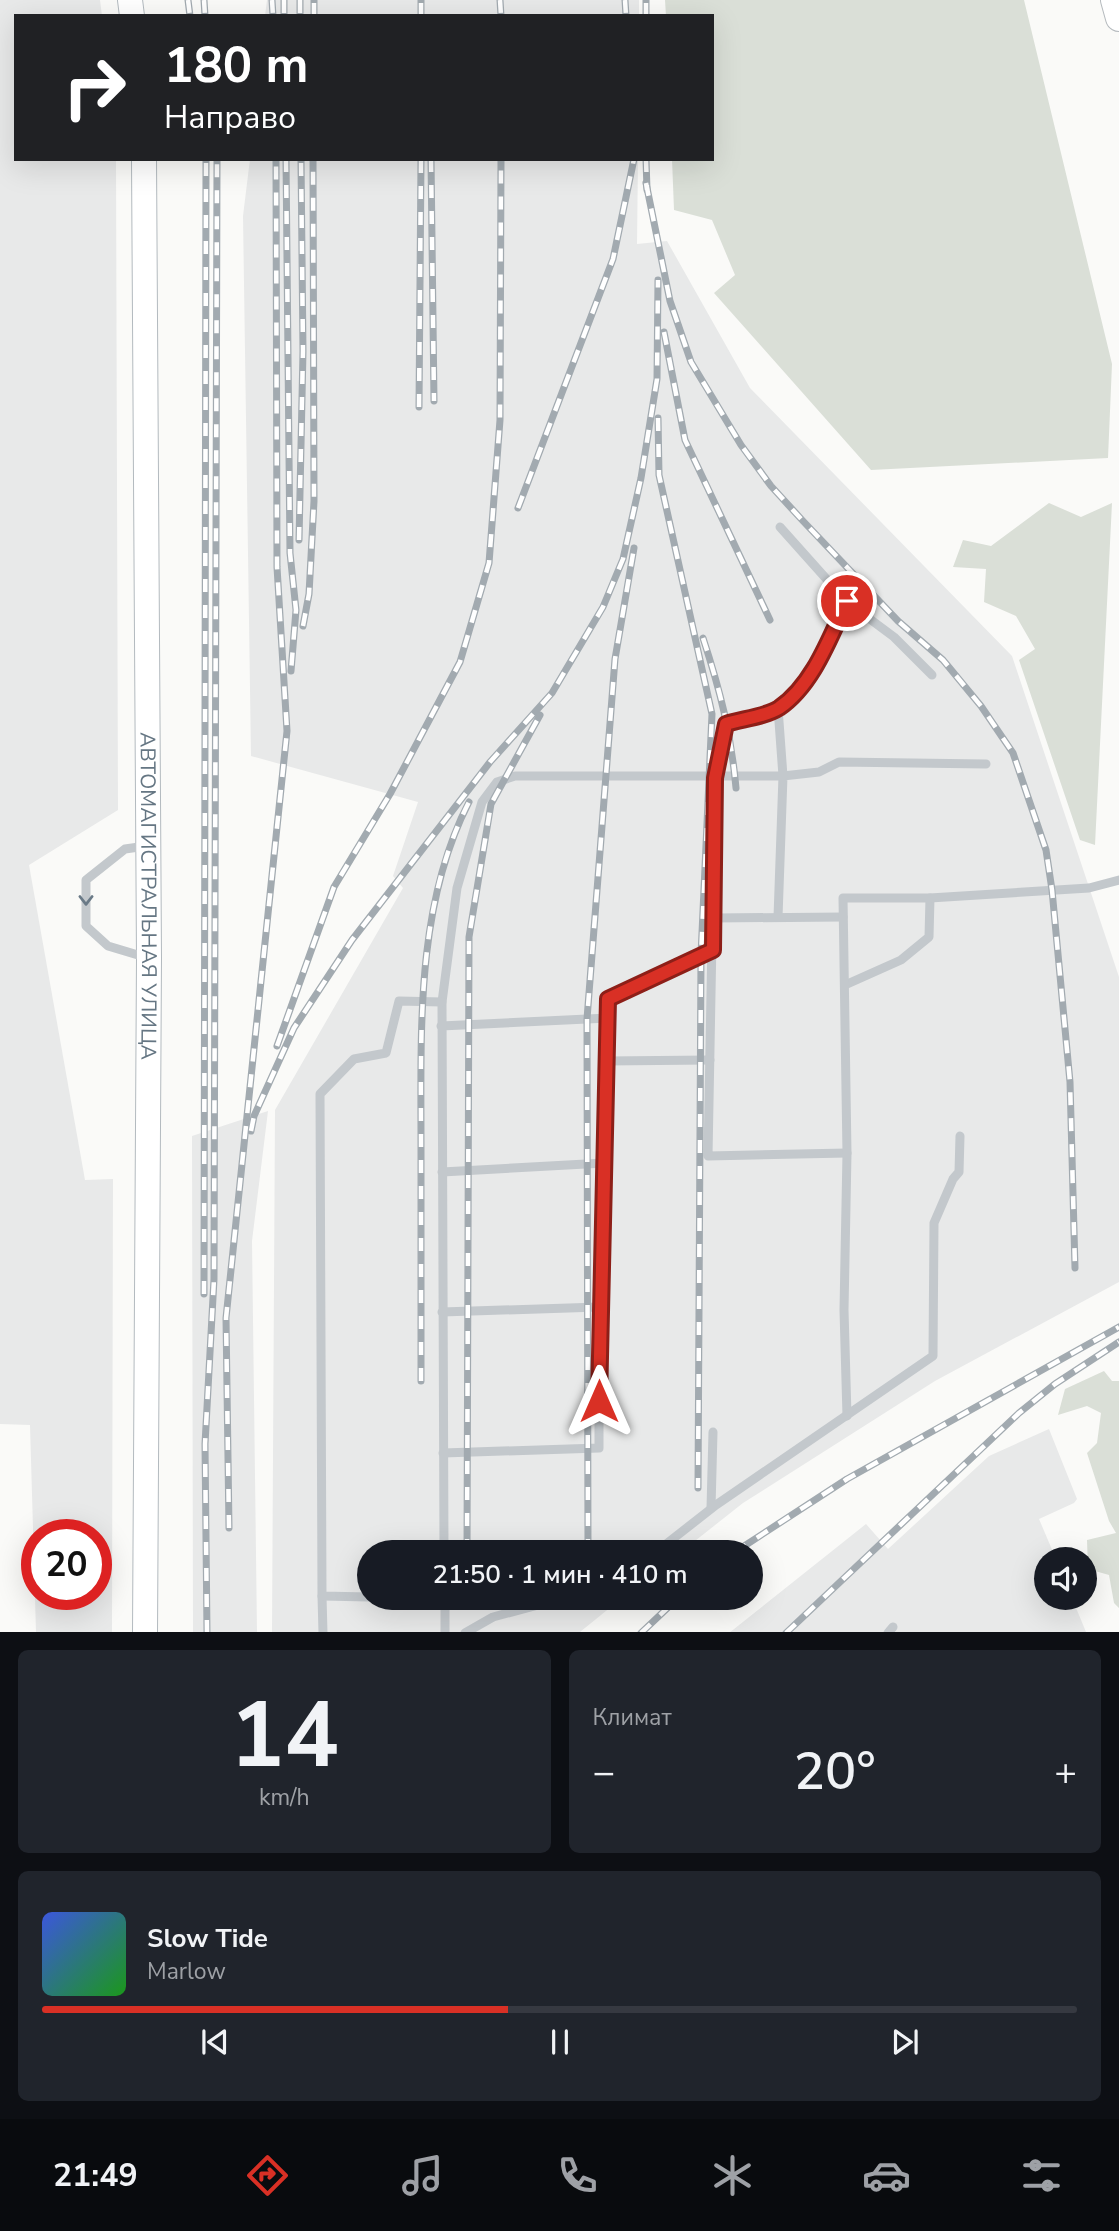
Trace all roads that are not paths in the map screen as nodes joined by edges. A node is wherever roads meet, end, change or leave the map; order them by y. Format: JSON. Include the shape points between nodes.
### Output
{"nodes":[{"id":1,"x":1114,"y":0,"type":"edge"},
{"id":2,"x":1119,"y":18,"type":"edge"},
{"id":3,"x":144,"y":161,"type":"edge"},
{"id":4,"x":780,"y":527,"type":"dead end"},
{"id":5,"x":847,"y":601,"type":"junction"},
{"id":6,"x":932,"y":675,"type":"dead end"},
{"id":7,"x":778,"y":708,"type":"junction"},
{"id":8,"x":986,"y":764,"type":"dead end"},
{"id":9,"x":783,"y":776,"type":"junction"},
{"id":10,"x":715,"y":778,"type":"junction"},
{"id":11,"x":148,"y":845,"type":"junction"},
{"id":12,"x":1119,"y":880,"type":"edge"},
{"id":13,"x":930,"y":898,"type":"junction"},
{"id":14,"x":778,"y":917,"type":"junction"},
{"id":15,"x":843,"y":917,"type":"junction"},
{"id":16,"x":714,"y":918,"type":"junction"},
{"id":17,"x":713,"y":950,"type":"junction"},
{"id":18,"x":149,"y":958,"type":"junction"},
{"id":19,"x":845,"y":985,"type":"junction"},
{"id":20,"x":442,"y":1002,"type":"junction"},
{"id":21,"x":608,"y":1018,"type":"junction"},
{"id":22,"x":441,"y":1026,"type":"junction"},
{"id":23,"x":710,"y":1060,"type":"junction"},
{"id":24,"x":607,"y":1061,"type":"junction"},
{"id":25,"x":960,"y":1136,"type":"dead end"},
{"id":26,"x":847,"y":1153,"type":"junction"},
{"id":27,"x":604,"y":1163,"type":"junction"},
{"id":28,"x":442,"y":1171,"type":"junction"},
{"id":29,"x":598,"y":1307,"type":"junction"},
{"id":30,"x":442,"y":1312,"type":"junction"},
{"id":31,"x":847,"y":1416,"type":"junction"},
{"id":32,"x":712,"y":1432,"type":"dead end"},
{"id":33,"x":443,"y":1453,"type":"junction"},
{"id":34,"x":711,"y":1508,"type":"junction"},
{"id":35,"x":444,"y":1540,"type":"edge"},
{"id":36,"x":671,"y":1540,"type":"edge"},
{"id":37,"x":322,"y":1596,"type":"junction"},
{"id":38,"x":357,"y":1597,"type":"edge"},
{"id":39,"x":444,"y":1610,"type":"edge"},
{"id":40,"x":519,"y":1610,"type":"edge"},
{"id":41,"x":145,"y":1632,"type":"edge"},
{"id":42,"x":323,"y":1632,"type":"edge"},
{"id":43,"x":445,"y":1632,"type":"edge"},
{"id":44,"x":467,"y":1632,"type":"edge"}],
"edges":[{"from":1,"to":2,"type":"main road"},
{"from":3,"to":11,"type":"main road","name":"АВТОМАГИСТРАЛЬНАЯ УЛИЦА"},
{"from":4,"to":5,"type":"lane"},
{"from":5,"to":6,"type":"lane","via":[[894,637]]},
{"from":5,"to":7,"type":"lane","via":[[805,680]]},
{"from":7,"to":9,"type":"lane"},
{"from":7,"to":10,"type":"lane","via":[[726,724]]},
{"from":8,"to":9,"type":"lane","via":[[839,762],[819,772]]},
{"from":9,"to":10,"type":"lane"},
{"from":9,"to":14,"type":"lane"},
{"from":10,"to":16,"type":"lane"},
{"from":10,"to":20,"type":"lane","via":[[515,776],[497,782],[482,802],[457,888]]},
{"from":11,"to":18,"type":"main road","name":"АВТОМАГИСТРАЛЬНАЯ УЛИЦА"},
{"from":11,"to":18,"type":"lane","one_way":true,"via":[[125,849],[86,880],[86,926],[108,946]]},
{"from":12,"to":13,"type":"lane","via":[[1089,888]]},
{"from":13,"to":15,"type":"lane","via":[[844,898]]},
{"from":13,"to":19,"type":"lane","via":[[929,937],[901,960]]},
{"from":14,"to":15,"type":"lane"},
{"from":14,"to":16,"type":"lane"},
{"from":15,"to":19,"type":"lane"},
{"from":16,"to":17,"type":"lane"},
{"from":17,"to":21,"type":"lane","via":[[608,999]]},
{"from":17,"to":23,"type":"lane"},
{"from":18,"to":41,"type":"main road","name":"АВТОМАГИСТРАЛЬНАЯ УЛИЦА"},
{"from":19,"to":26,"type":"lane"},
{"from":20,"to":22,"type":"lane"},
{"from":20,"to":37,"type":"lane","via":[[399,1001],[386,1053],[354,1059],[320,1094]]},
{"from":21,"to":22,"type":"lane"},
{"from":21,"to":24,"type":"lane"},
{"from":22,"to":28,"type":"lane"},
{"from":23,"to":24,"type":"lane"},
{"from":23,"to":26,"type":"lane","via":[[708,1156]]},
{"from":24,"to":27,"type":"lane"},
{"from":25,"to":31,"type":"lane","via":[[959,1172],[934,1223],[933,1356]]},
{"from":26,"to":31,"type":"lane"},
{"from":27,"to":28,"type":"lane"},
{"from":27,"to":29,"type":"lane"},
{"from":28,"to":30,"type":"lane"},
{"from":29,"to":30,"type":"lane"},
{"from":29,"to":33,"type":"lane","via":[[599,1447]]},
{"from":30,"to":33,"type":"lane"},
{"from":31,"to":34,"type":"lane"},
{"from":32,"to":34,"type":"lane"},
{"from":33,"to":35,"type":"lane"},
{"from":34,"to":36,"type":"lane"},
{"from":37,"to":38,"type":"lane"},
{"from":37,"to":42,"type":"lane"},
{"from":39,"to":43,"type":"lane"},
{"from":40,"to":44,"type":"lane","via":[[493,1617]]}]}
